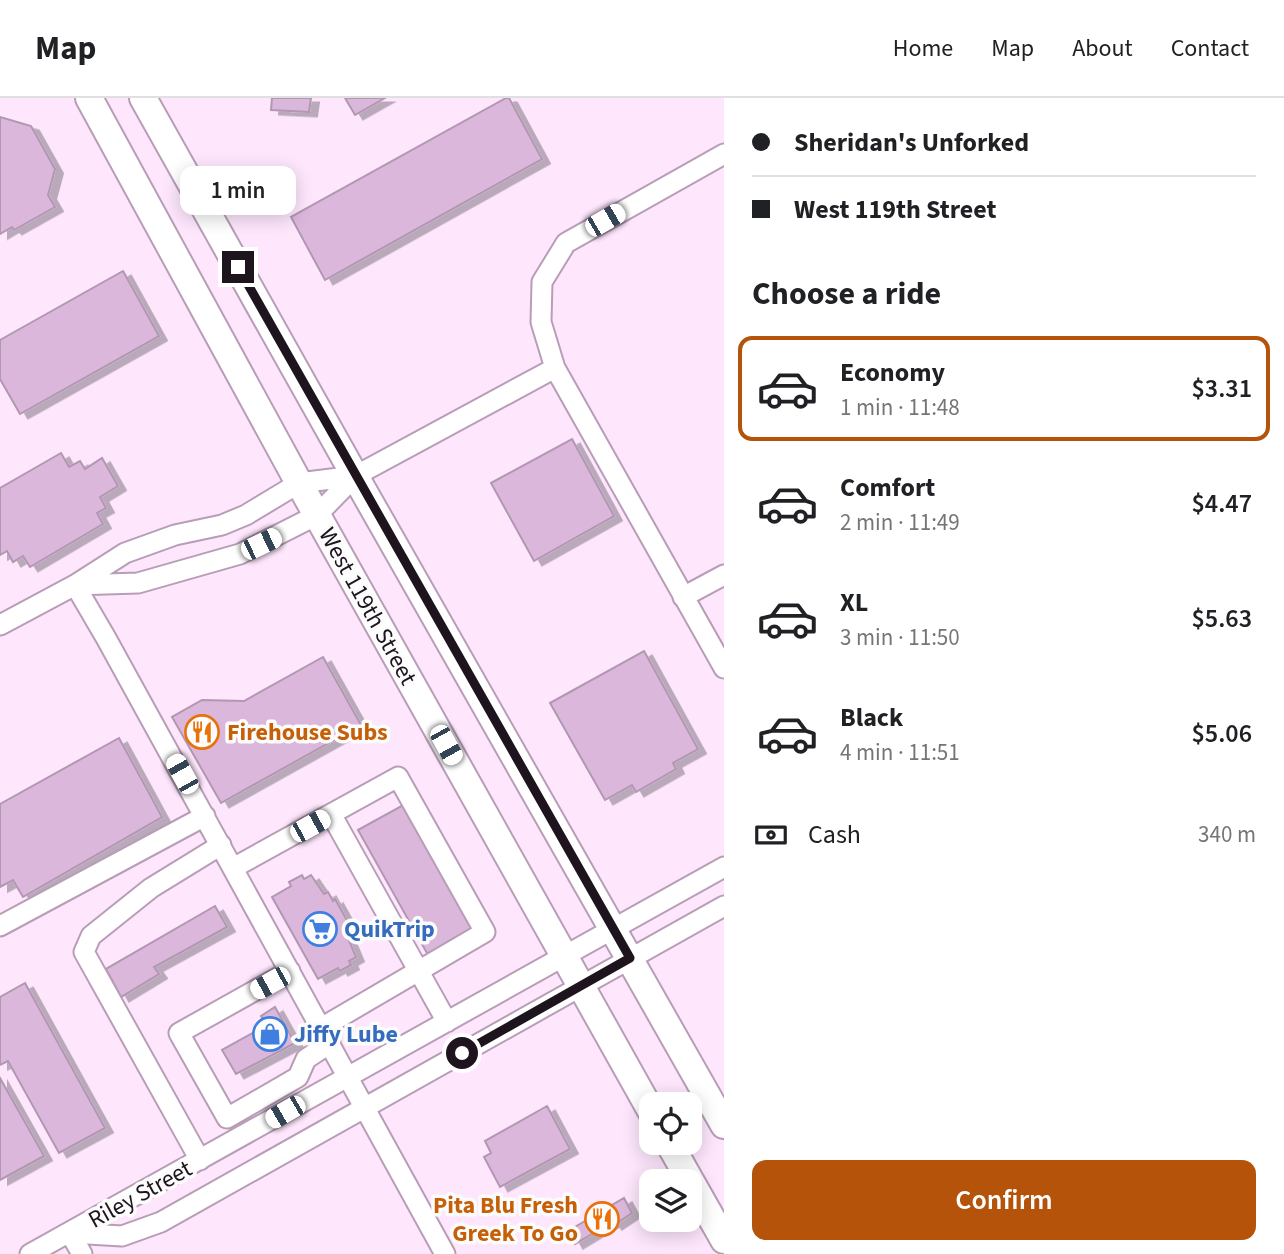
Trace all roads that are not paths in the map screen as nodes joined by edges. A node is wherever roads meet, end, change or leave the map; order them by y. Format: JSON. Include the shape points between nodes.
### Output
{"nodes":[{"id":1,"x":89,"y":98,"type":"edge"},
{"id":2,"x":143,"y":98,"type":"edge"},
{"id":3,"x":724,"y":154,"type":"edge"},
{"id":4,"x":555,"y":368,"type":"junction"},
{"id":5,"x":355,"y":476,"type":"junction"},
{"id":6,"x":299,"y":483,"type":"junction"},
{"id":7,"x":317,"y":515,"type":"junction"},
{"id":8,"x":724,"y":575,"type":"edge"},
{"id":9,"x":75,"y":585,"type":"junction"},
{"id":10,"x":683,"y":597,"type":"junction"},
{"id":11,"x":0,"y":625,"type":"edge"},
{"id":12,"x":724,"y":668,"type":"edge"},
{"id":13,"x":331,"y":814,"type":"junction"},
{"id":14,"x":205,"y":816,"type":"junction"},
{"id":15,"x":221,"y":845,"type":"junction"},
{"id":16,"x":724,"y":867,"type":"edge"},
{"id":17,"x":233,"y":868,"type":"junction"},
{"id":18,"x":724,"y":906,"type":"edge"},
{"id":19,"x":0,"y":926,"type":"edge"},
{"id":20,"x":613,"y":928,"type":"junction"},
{"id":21,"x":563,"y":956,"type":"junction"},
{"id":22,"x":630,"y":958,"type":"junction"},
{"id":23,"x":290,"y":971,"type":"junction"},
{"id":24,"x":418,"y":971,"type":"junction"},
{"id":25,"x":580,"y":986,"type":"junction"},
{"id":26,"x":447,"y":1022,"type":"junction"},
{"id":27,"x":326,"y":1035,"type":"junction"},
{"id":28,"x":349,"y":1077,"type":"junction"},
{"id":29,"x":640,"y":1092,"type":"edge"},
{"id":30,"x":365,"y":1107,"type":"junction"},
{"id":31,"x":724,"y":1125,"type":"edge"},
{"id":32,"x":676,"y":1155,"type":"edge"},
{"id":33,"x":200,"y":1160,"type":"junction"},
{"id":34,"x":70,"y":1233,"type":"junction"},
{"id":35,"x":724,"y":1240,"type":"edge"},
{"id":36,"x":30,"y":1254,"type":"edge"},
{"id":37,"x":82,"y":1254,"type":"edge"},
{"id":38,"x":445,"y":1254,"type":"edge"}],
"edges":[{"from":1,"to":6,"type":"main road","name":"West 119th Street"},
{"from":2,"to":5,"type":"main road"},
{"from":3,"to":4,"type":"street","via":[[566,243],[542,282],[541,322]]},
{"from":4,"to":5,"type":"street"},
{"from":4,"to":10,"type":"street"},
{"from":5,"to":6,"type":"street"},
{"from":5,"to":7,"type":"street"},
{"from":5,"to":20,"type":"main road"},
{"from":6,"to":7,"type":"main road","name":"West 119th Street"},
{"from":6,"to":9,"type":"street","via":[[222,525],[125,553]]},
{"from":7,"to":9,"type":"street","via":[[212,563],[138,583]]},
{"from":7,"to":21,"type":"main road","name":"West 119th Street"},
{"from":8,"to":10,"type":"street"},
{"from":9,"to":11,"type":"street"},
{"from":9,"to":14,"type":"street"},
{"from":10,"to":12,"type":"street"},
{"from":13,"to":17,"type":"street"},
{"from":13,"to":24,"type":"street"},
{"from":13,"to":24,"type":"street","via":[[398,777],[485,932]]},
{"from":14,"to":15,"type":"street"},
{"from":14,"to":19,"type":"street"},
{"from":15,"to":17,"type":"street"},
{"from":15,"to":33,"type":"street","via":[[151,888],[91,936],[84,952]]},
{"from":16,"to":20,"type":"street","name":"Riley Street"},
{"from":17,"to":23,"type":"street"},
{"from":18,"to":22,"type":"street","name":"Riley Street"},
{"from":20,"to":21,"type":"street","name":"Riley Street"},
{"from":20,"to":22,"type":"main road"},
{"from":21,"to":25,"type":"main road","name":"West 119th Street"},
{"from":21,"to":26,"type":"street","name":"Riley Street"},
{"from":22,"to":25,"type":"street","name":"Riley Street"},
{"from":22,"to":31,"type":"main road"},
{"from":23,"to":27,"type":"street"},
{"from":23,"to":27,"type":"street","via":[[179,1033],[227,1118],[298,1077]]},
{"from":24,"to":26,"type":"street"},
{"from":24,"to":27,"type":"street"},
{"from":25,"to":29,"type":"main road","name":"West 119th Street"},
{"from":25,"to":30,"type":"street","name":"Riley Street"},
{"from":26,"to":28,"type":"street","name":"Riley Street"},
{"from":27,"to":28,"type":"street"},
{"from":28,"to":30,"type":"street"},
{"from":28,"to":33,"type":"street","name":"Riley Street"},
{"from":30,"to":34,"type":"street","name":"Riley Street","via":[[162,1222],[122,1236]]},
{"from":30,"to":38,"type":"street"},
{"from":32,"to":35,"type":"main road"},
{"from":33,"to":34,"type":"street","name":"Riley Street"},
{"from":34,"to":36,"type":"street"},
{"from":34,"to":37,"type":"street"}]}
